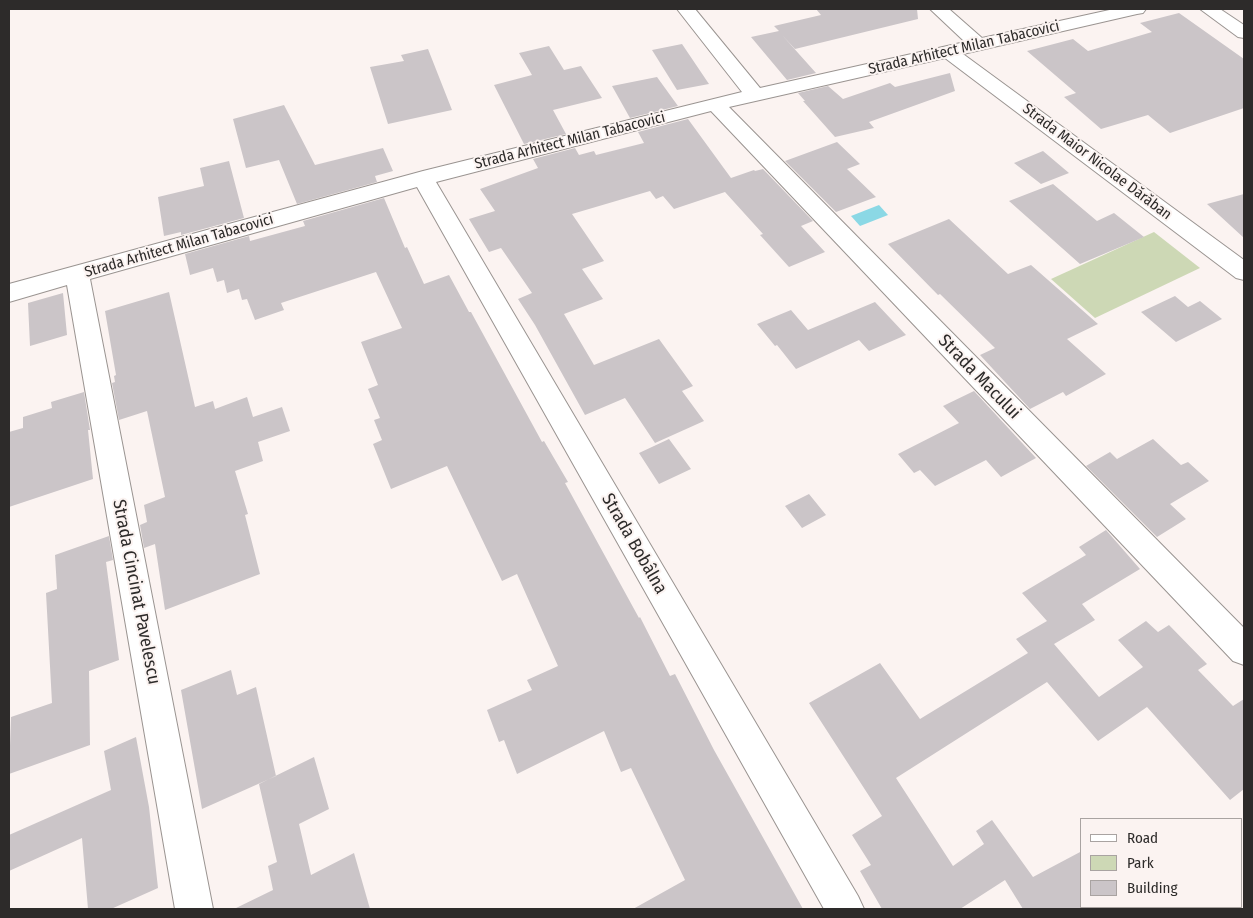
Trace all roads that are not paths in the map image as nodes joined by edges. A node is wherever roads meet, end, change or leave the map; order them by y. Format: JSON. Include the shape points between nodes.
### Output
{"nodes":[{"id":1,"x":686,"y":9,"type":"edge"},
{"id":2,"x":939,"y":9,"type":"edge"},
{"id":3,"x":1137,"y":9,"type":"edge"},
{"id":4,"x":1209,"y":9,"type":"edge"},
{"id":5,"x":1244,"y":33,"type":"edge"},
{"id":6,"x":979,"y":45,"type":"junction"},
{"id":7,"x":949,"y":52,"type":"junction"},
{"id":8,"x":755,"y":95,"type":"junction"},
{"id":9,"x":715,"y":104,"type":"junction"},
{"id":10,"x":423,"y":178,"type":"junction"},
{"id":11,"x":1244,"y":272,"type":"edge"},
{"id":12,"x":77,"y":274,"type":"junction"},
{"id":13,"x":9,"y":293,"type":"edge"},
{"id":14,"x":1244,"y":650,"type":"edge"},
{"id":15,"x":194,"y":909,"type":"edge"},
{"id":16,"x":845,"y":909,"type":"edge"}],
"edges":[{"from":1,"to":8,"type":"street"},
{"from":2,"to":6,"type":"street"},
{"from":3,"to":6,"type":"street","name":"Strada Arhitect Milan Tabacovici"},
{"from":4,"to":5,"type":"street"},
{"from":6,"to":7,"type":"street","name":"Strada Arhitect Milan Tabacovici"},
{"from":7,"to":8,"type":"street","name":"Strada Arhitect Milan Tabacovici"},
{"from":7,"to":11,"type":"street","name":"Strada Maior Nicolae Dărăban"},
{"from":8,"to":9,"type":"street","name":"Strada Arhitect Milan Tabacovici"},
{"from":9,"to":10,"type":"street","name":"Strada Arhitect Milan Tabacovici"},
{"from":9,"to":14,"type":"street","name":"Strada Macului"},
{"from":10,"to":12,"type":"street","name":"Strada Arhitect Milan Tabacovici"},
{"from":10,"to":16,"type":"street","name":"Strada Bobâlna"},
{"from":12,"to":13,"type":"street","name":"Strada Arhitect Milan Tabacovici"},
{"from":12,"to":15,"type":"street","name":"Strada Cincinat Pavelescu"}]}
